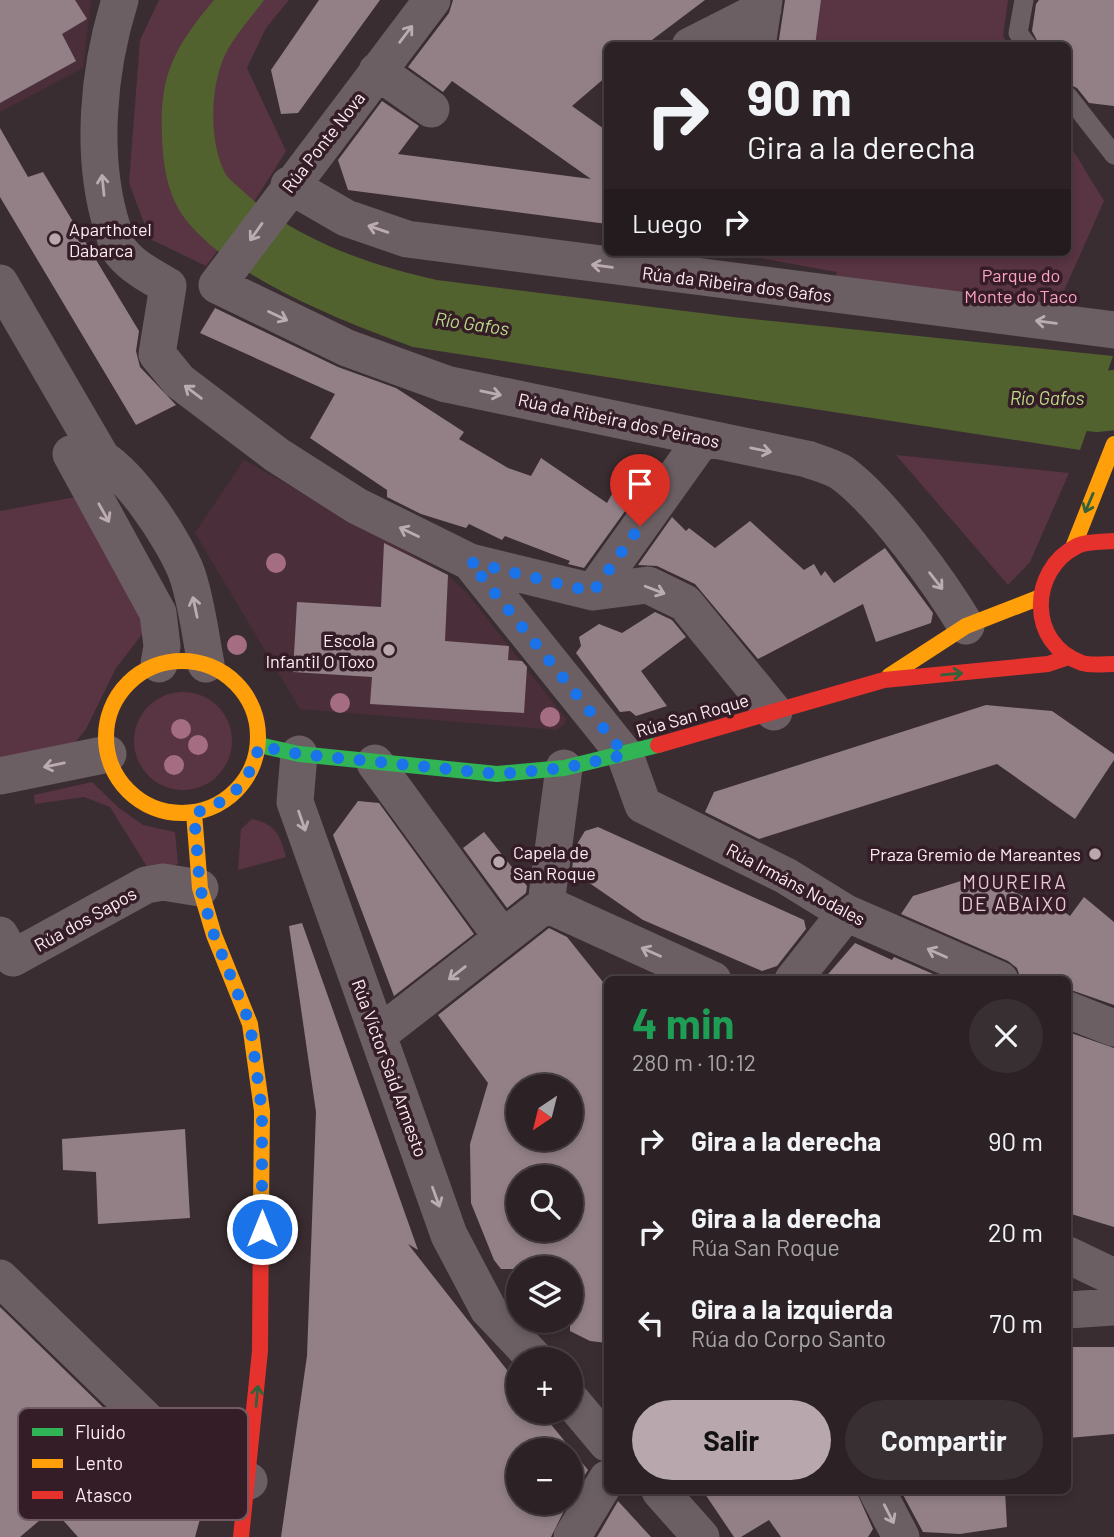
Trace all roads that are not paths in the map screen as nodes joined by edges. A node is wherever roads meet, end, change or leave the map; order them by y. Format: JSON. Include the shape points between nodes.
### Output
{"nodes":[{"id":1,"x":120,"y":0,"type":"edge"},
{"id":2,"x":432,"y":0,"type":"edge"},
{"id":3,"x":1024,"y":0,"type":"edge"},
{"id":4,"x":763,"y":4,"type":"edge"},
{"id":5,"x":697,"y":42,"type":"edge"},
{"id":6,"x":758,"y":42,"type":"edge"},
{"id":7,"x":1025,"y":42,"type":"edge"},
{"id":8,"x":377,"y":71,"type":"junction"},
{"id":9,"x":1071,"y":100,"type":"edge"},
{"id":10,"x":431,"y":108,"type":"dead end"},
{"id":11,"x":1114,"y":155,"type":"edge"},
{"id":12,"x":284,"y":192,"type":"junction"},
{"id":13,"x":224,"y":275,"type":"junction"},
{"id":14,"x":0,"y":283,"type":"edge"},
{"id":15,"x":169,"y":286,"type":"junction"},
{"id":16,"x":1114,"y":330,"type":"edge"},
{"id":17,"x":703,"y":438,"type":"junction"},
{"id":18,"x":1114,"y":444,"type":"edge"},
{"id":19,"x":103,"y":460,"type":"junction"},
{"id":20,"x":1114,"y":541,"type":"edge"},
{"id":21,"x":1074,"y":545,"type":"junction"},
{"id":22,"x":470,"y":562,"type":"junction"},
{"id":23,"x":593,"y":592,"type":"junction"},
{"id":24,"x":1038,"y":598,"type":"junction"},
{"id":25,"x":966,"y":626,"type":"junction"},
{"id":26,"x":1069,"y":657,"type":"junction"},
{"id":27,"x":159,"y":664,"type":"junction"},
{"id":28,"x":206,"y":664,"type":"junction"},
{"id":29,"x":1087,"y":664,"type":"junction"},
{"id":30,"x":1114,"y":664,"type":"edge"},
{"id":31,"x":884,"y":680,"type":"junction"},
{"id":32,"x":1105,"y":684,"type":"dead end"},
{"id":33,"x":774,"y":712,"type":"junction"},
{"id":34,"x":259,"y":746,"type":"junction"},
{"id":35,"x":108,"y":754,"type":"junction"},
{"id":36,"x":299,"y":754,"type":"junction"},
{"id":37,"x":625,"y":755,"type":"junction"},
{"id":38,"x":375,"y":763,"type":"junction"},
{"id":39,"x":564,"y":768,"type":"junction"},
{"id":40,"x":0,"y":776,"type":"edge"},
{"id":41,"x":194,"y":813,"type":"junction"},
{"id":42,"x":200,"y":888,"type":"junction"},
{"id":43,"x":546,"y":904,"type":"junction"},
{"id":44,"x":846,"y":913,"type":"junction"},
{"id":45,"x":502,"y":937,"type":"junction"},
{"id":46,"x":6,"y":947,"type":"edge"},
{"id":47,"x":704,"y":976,"type":"edge"},
{"id":48,"x":796,"y":976,"type":"edge"},
{"id":49,"x":991,"y":976,"type":"edge"},
{"id":50,"x":1071,"y":1011,"type":"edge"},
{"id":51,"x":1114,"y":1028,"type":"edge"},
{"id":52,"x":378,"y":1035,"type":"junction"},
{"id":53,"x":1071,"y":1256,"type":"edge"},
{"id":54,"x":1114,"y":1277,"type":"edge"},
{"id":55,"x":0,"y":1278,"type":"edge"},
{"id":56,"x":1114,"y":1307,"type":"edge"},
{"id":57,"x":1071,"y":1310,"type":"edge"},
{"id":58,"x":524,"y":1347,"type":"edge"},
{"id":59,"x":583,"y":1390,"type":"edge"},
{"id":60,"x":604,"y":1399,"type":"edge"},
{"id":61,"x":134,"y":1408,"type":"edge"},
{"id":62,"x":583,"y":1414,"type":"edge"},
{"id":63,"x":604,"y":1439,"type":"edge"},
{"id":64,"x":249,"y":1481,"type":"joint"},
{"id":65,"x":604,"y":1484,"type":"edge"},
{"id":66,"x":248,"y":1488,"type":"edge"},
{"id":67,"x":663,"y":1494,"type":"edge"},
{"id":68,"x":879,"y":1494,"type":"edge"},
{"id":69,"x":572,"y":1537,"type":"edge"},
{"id":70,"x":701,"y":1537,"type":"edge"},
{"id":71,"x":901,"y":1537,"type":"edge"}],
"edges":[{"from":15,"to":1,"type":"street","one_way":true,"via":[[120,251],[104,202],[100,121],[109,42]]},
{"from":8,"to":2,"type":"street","name":"Rúa Ponte Nova","one_way":true},
{"from":3,"to":7,"type":"lane","via":[[1018,33]]},
{"from":4,"to":5,"type":"street"},
{"from":4,"to":6,"type":"street"},
{"from":8,"to":10,"type":"street"},
{"from":8,"to":12,"type":"street","name":"Rúa Ponte Nova"},
{"from":9,"to":11,"type":"lane"},
{"from":12,"to":13,"type":"street","name":"Rúa Ponte Nova","one_way":true},
{"from":16,"to":12,"type":"street","name":"Rúa da Ribeira dos Gafos","one_way":true,"via":[[407,239]]},
{"from":13,"to":15,"type":"street"},
{"from":13,"to":17,"type":"street","name":"Rúa da Ribeira dos Peiraos","one_way":true,"via":[[347,348],[446,384]]},
{"from":14,"to":19,"type":"street"},
{"from":22,"to":15,"type":"street","one_way":true,"via":[[357,506],[179,382],[158,354]]},
{"from":17,"to":23,"type":"street"},
{"from":17,"to":25,"type":"street","name":"Rúa da Ribeira dos Peiraos","one_way":true,"via":[[807,459],[841,472],[908,545]]},
{"from":18,"to":21,"type":"main road","one_way":true},
{"from":19,"to":27,"type":"street","one_way":true,"via":[[87,452],[71,454],[158,613]]},
{"from":28,"to":19,"type":"street","one_way":true,"via":[[188,577],[178,552],[129,482]]},
{"from":20,"to":21,"type":"main road","via":[[1094,539]]},
{"from":21,"to":24,"type":"main road","via":[[1049,567]]},
{"from":22,"to":23,"type":"street"},
{"from":22,"to":37,"type":"street","name":"Rúa Irmáns Nodales"},
{"from":23,"to":33,"type":"street","one_way":true,"via":[[648,585],[685,603]]},
{"from":24,"to":25,"type":"main road","name":"Rúa San Roque"},
{"from":24,"to":26,"type":"main road","via":[[1045,632]]},
{"from":25,"to":31,"type":"main road","name":"Rúa San Roque"},
{"from":26,"to":29,"type":"main road"},
{"from":31,"to":26,"type":"main road","name":"Rúa San Roque","one_way":true,"via":[[1048,664]]},
{"from":27,"to":28,"type":"main road","via":[[190,660]]},
{"from":27,"to":35,"type":"main road","via":[[127,684],[116,699],[108,716]]},
{"from":28,"to":34,"type":"main road","via":[[229,677],[247,695],[259,728]]},
{"from":29,"to":30,"type":"main road"},
{"from":29,"to":32,"type":"main road"},
{"from":31,"to":33,"type":"main road","name":"Rúa San Roque"},
{"from":33,"to":37,"type":"main road","name":"Rúa San Roque"},
{"from":34,"to":36,"type":"main road","name":"Rúa San Roque"},
{"from":34,"to":41,"type":"main road","via":[[244,783],[213,807]]},
{"from":35,"to":40,"type":"street","one_way":true},
{"from":35,"to":41,"type":"main road","via":[[114,772],[139,800],[156,809]]},
{"from":36,"to":38,"type":"main road","name":"Rúa San Roque"},
{"from":36,"to":52,"type":"street","name":"Rúa Víctor Said Armesto","one_way":true,"via":[[295,802]]},
{"from":37,"to":39,"type":"main road","name":"Rúa San Roque"},
{"from":37,"to":44,"type":"street","name":"Rúa Irmáns Nodales","via":[[643,805],[786,876]]},
{"from":38,"to":39,"type":"main road","name":"Rúa San Roque","via":[[498,774]]},
{"from":38,"to":45,"type":"street"},
{"from":39,"to":43,"type":"street"},
{"from":41,"to":42,"type":"main road"},
{"from":42,"to":46,"type":"street","name":"Rúa dos Sapos","via":[[163,881],[146,885]]},
{"from":64,"to":42,"type":"main road","one_way":true,"via":[[260,1350],[262,1111],[250,1024]]},
{"from":43,"to":45,"type":"street"},
{"from":47,"to":43,"type":"street","one_way":true},
{"from":44,"to":48,"type":"street"},
{"from":49,"to":44,"type":"street","name":"Rúa Irmáns Nodales","one_way":true},
{"from":45,"to":52,"type":"street","one_way":true},
{"from":50,"to":51,"type":"street"},
{"from":52,"to":58,"type":"street","name":"Rúa Víctor Said Armesto","one_way":true,"via":[[449,1235],[488,1309]]},
{"from":53,"to":54,"type":"street"},
{"from":55,"to":61,"type":"street"},
{"from":56,"to":57,"type":"street"},
{"from":59,"to":60,"type":"street"},
{"from":62,"to":63,"type":"street"},
{"from":64,"to":66,"type":"main road"},
{"from":65,"to":69,"type":"street"},
{"from":67,"to":70,"type":"street"},
{"from":68,"to":71,"type":"street","one_way":true}]}
